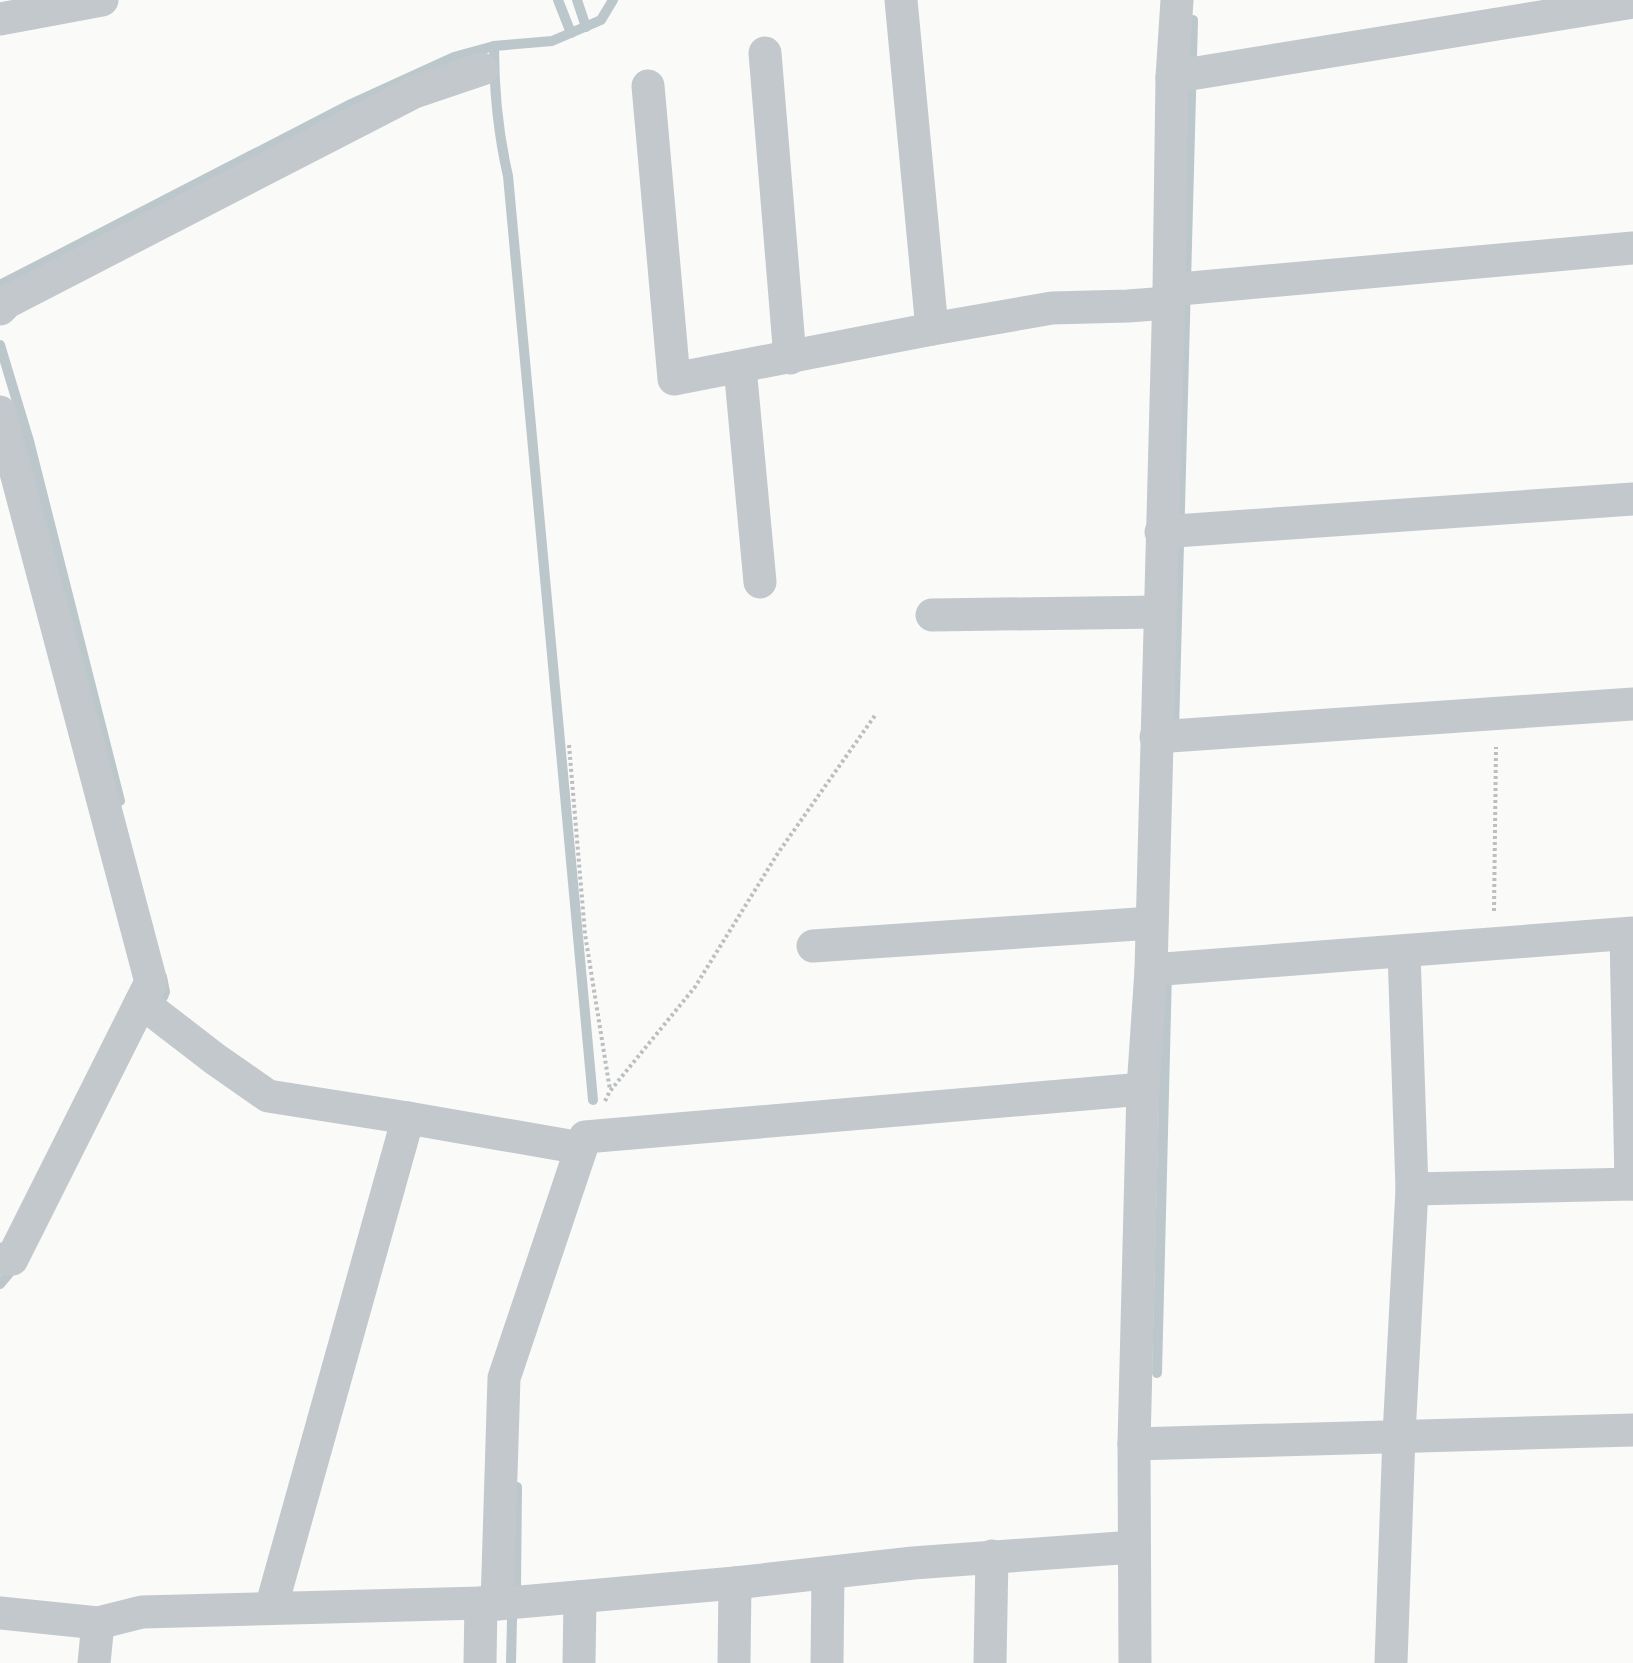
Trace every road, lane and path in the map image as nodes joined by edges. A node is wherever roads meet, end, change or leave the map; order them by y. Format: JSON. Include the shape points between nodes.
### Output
{"nodes":[{"id":1,"x":102,"y":0,"type":"edge"},
{"id":2,"x":901,"y":0,"type":"edge"},
{"id":3,"x":1177,"y":0,"type":"edge"},
{"id":4,"x":1633,"y":2,"type":"edge"},
{"id":5,"x":0,"y":19,"type":"edge"},
{"id":6,"x":765,"y":53,"type":"dead end"},
{"id":7,"x":482,"y":69,"type":"dead end"},
{"id":8,"x":1186,"y":75,"type":"junction"},
{"id":9,"x":648,"y":86,"type":"dead end"},
{"id":10,"x":1633,"y":248,"type":"edge"},
{"id":11,"x":1178,"y":293,"type":"junction"},
{"id":12,"x":0,"y":309,"type":"edge"},
{"id":13,"x":932,"y":329,"type":"junction"},
{"id":14,"x":790,"y":358,"type":"junction"},
{"id":15,"x":740,"y":367,"type":"junction"},
{"id":16,"x":0,"y":412,"type":"edge"},
{"id":17,"x":1633,"y":499,"type":"edge"},
{"id":18,"x":1174,"y":531,"type":"junction"},
{"id":19,"x":760,"y":582,"type":"dead end"},
{"id":20,"x":1160,"y":612,"type":"junction"},
{"id":21,"x":932,"y":615,"type":"dead end"},
{"id":22,"x":1633,"y":704,"type":"edge"},
{"id":23,"x":876,"y":714,"type":"dead end"},
{"id":24,"x":1496,"y":714,"type":"junction"},
{"id":25,"x":1170,"y":736,"type":"junction"},
{"id":26,"x":569,"y":745,"type":"dead end"},
{"id":27,"x":1152,"y":923,"type":"junction"},
{"id":28,"x":1630,"y":933,"type":"edge"},
{"id":29,"x":1494,"y":944,"type":"junction"},
{"id":30,"x":813,"y":946,"type":"dead end"},
{"id":31,"x":1404,"y":952,"type":"junction"},
{"id":32,"x":1164,"y":969,"type":"junction"},
{"id":33,"x":141,"y":1002,"type":"junction"},
{"id":34,"x":1143,"y":1089,"type":"junction"},
{"id":35,"x":610,"y":1091,"type":"junction"},
{"id":36,"x":408,"y":1118,"type":"junction"},
{"id":37,"x":583,"y":1142,"type":"junction"},
{"id":38,"x":1632,"y":1184,"type":"edge"},
{"id":39,"x":1412,"y":1190,"type":"junction"},
{"id":40,"x":0,"y":1259,"type":"edge"},
{"id":41,"x":1633,"y":1430,"type":"edge"},
{"id":42,"x":1399,"y":1435,"type":"junction"},
{"id":43,"x":1134,"y":1444,"type":"junction"},
{"id":44,"x":1134,"y":1546,"type":"junction"},
{"id":45,"x":992,"y":1556,"type":"junction"},
{"id":46,"x":828,"y":1573,"type":"junction"},
{"id":47,"x":735,"y":1583,"type":"junction"},
{"id":48,"x":580,"y":1597,"type":"junction"},
{"id":49,"x":489,"y":1604,"type":"junction"},
{"id":50,"x":271,"y":1608,"type":"junction"},
{"id":51,"x":0,"y":1614,"type":"edge"},
{"id":52,"x":98,"y":1623,"type":"junction"},
{"id":53,"x":94,"y":1663,"type":"edge"},
{"id":54,"x":480,"y":1663,"type":"edge"},
{"id":55,"x":579,"y":1663,"type":"edge"},
{"id":56,"x":734,"y":1663,"type":"edge"},
{"id":57,"x":826,"y":1663,"type":"edge"},
{"id":58,"x":990,"y":1663,"type":"edge"},
{"id":59,"x":1136,"y":1663,"type":"edge"},
{"id":60,"x":1391,"y":1663,"type":"edge"}],
"edges":[{"from":1,"to":5,"type":"street"},
{"from":2,"to":13,"type":"street"},
{"from":3,"to":8,"type":"street"},
{"from":4,"to":8,"type":"street"},
{"from":6,"to":14,"type":"street"},
{"from":7,"to":12,"type":"street","via":[[414,92]]},
{"from":8,"to":11,"type":"street"},
{"from":9,"to":15,"type":"street","via":[[674,379]]},
{"from":10,"to":11,"type":"street"},
{"from":11,"to":13,"type":"street","via":[[1128,306],[1052,308]]},
{"from":11,"to":18,"type":"street"},
{"from":13,"to":14,"type":"street"},
{"from":14,"to":15,"type":"street"},
{"from":15,"to":19,"type":"street"},
{"from":16,"to":33,"type":"street","via":[[151,982]]},
{"from":17,"to":18,"type":"street"},
{"from":18,"to":20,"type":"street"},
{"from":20,"to":21,"type":"street"},
{"from":20,"to":25,"type":"street"},
{"from":22,"to":24,"type":"street"},
{"from":23,"to":35,"type":"path","via":[[778,853],[695,987]]},
{"from":24,"to":25,"type":"street"},
{"from":24,"to":29,"type":"path"},
{"from":25,"to":27,"type":"street"},
{"from":26,"to":35,"type":"path","via":[[585,934]]},
{"from":27,"to":30,"type":"street"},
{"from":27,"to":32,"type":"street"},
{"from":28,"to":29,"type":"street"},
{"from":28,"to":38,"type":"street"},
{"from":29,"to":31,"type":"street"},
{"from":31,"to":32,"type":"street"},
{"from":31,"to":39,"type":"street"},
{"from":32,"to":34,"type":"street"},
{"from":33,"to":36,"type":"street","via":[[268,1096]]},
{"from":33,"to":40,"type":"street","via":[[12,1259]]},
{"from":34,"to":37,"type":"street"},
{"from":34,"to":43,"type":"street"},
{"from":35,"to":37,"type":"path"},
{"from":36,"to":37,"type":"street"},
{"from":36,"to":50,"type":"street"},
{"from":37,"to":49,"type":"street","via":[[504,1378]]},
{"from":38,"to":39,"type":"street"},
{"from":39,"to":42,"type":"street"},
{"from":41,"to":42,"type":"street"},
{"from":42,"to":43,"type":"street"},
{"from":42,"to":60,"type":"street"},
{"from":43,"to":44,"type":"street"},
{"from":44,"to":45,"type":"street"},
{"from":44,"to":59,"type":"street"},
{"from":45,"to":46,"type":"street"},
{"from":45,"to":58,"type":"street"},
{"from":46,"to":47,"type":"street"},
{"from":46,"to":57,"type":"street"},
{"from":47,"to":48,"type":"street"},
{"from":47,"to":56,"type":"street"},
{"from":48,"to":49,"type":"street"},
{"from":48,"to":55,"type":"street"},
{"from":49,"to":50,"type":"street"},
{"from":49,"to":54,"type":"street"},
{"from":50,"to":52,"type":"street","via":[[142,1612]]},
{"from":51,"to":52,"type":"street"},
{"from":52,"to":53,"type":"street"}]}
